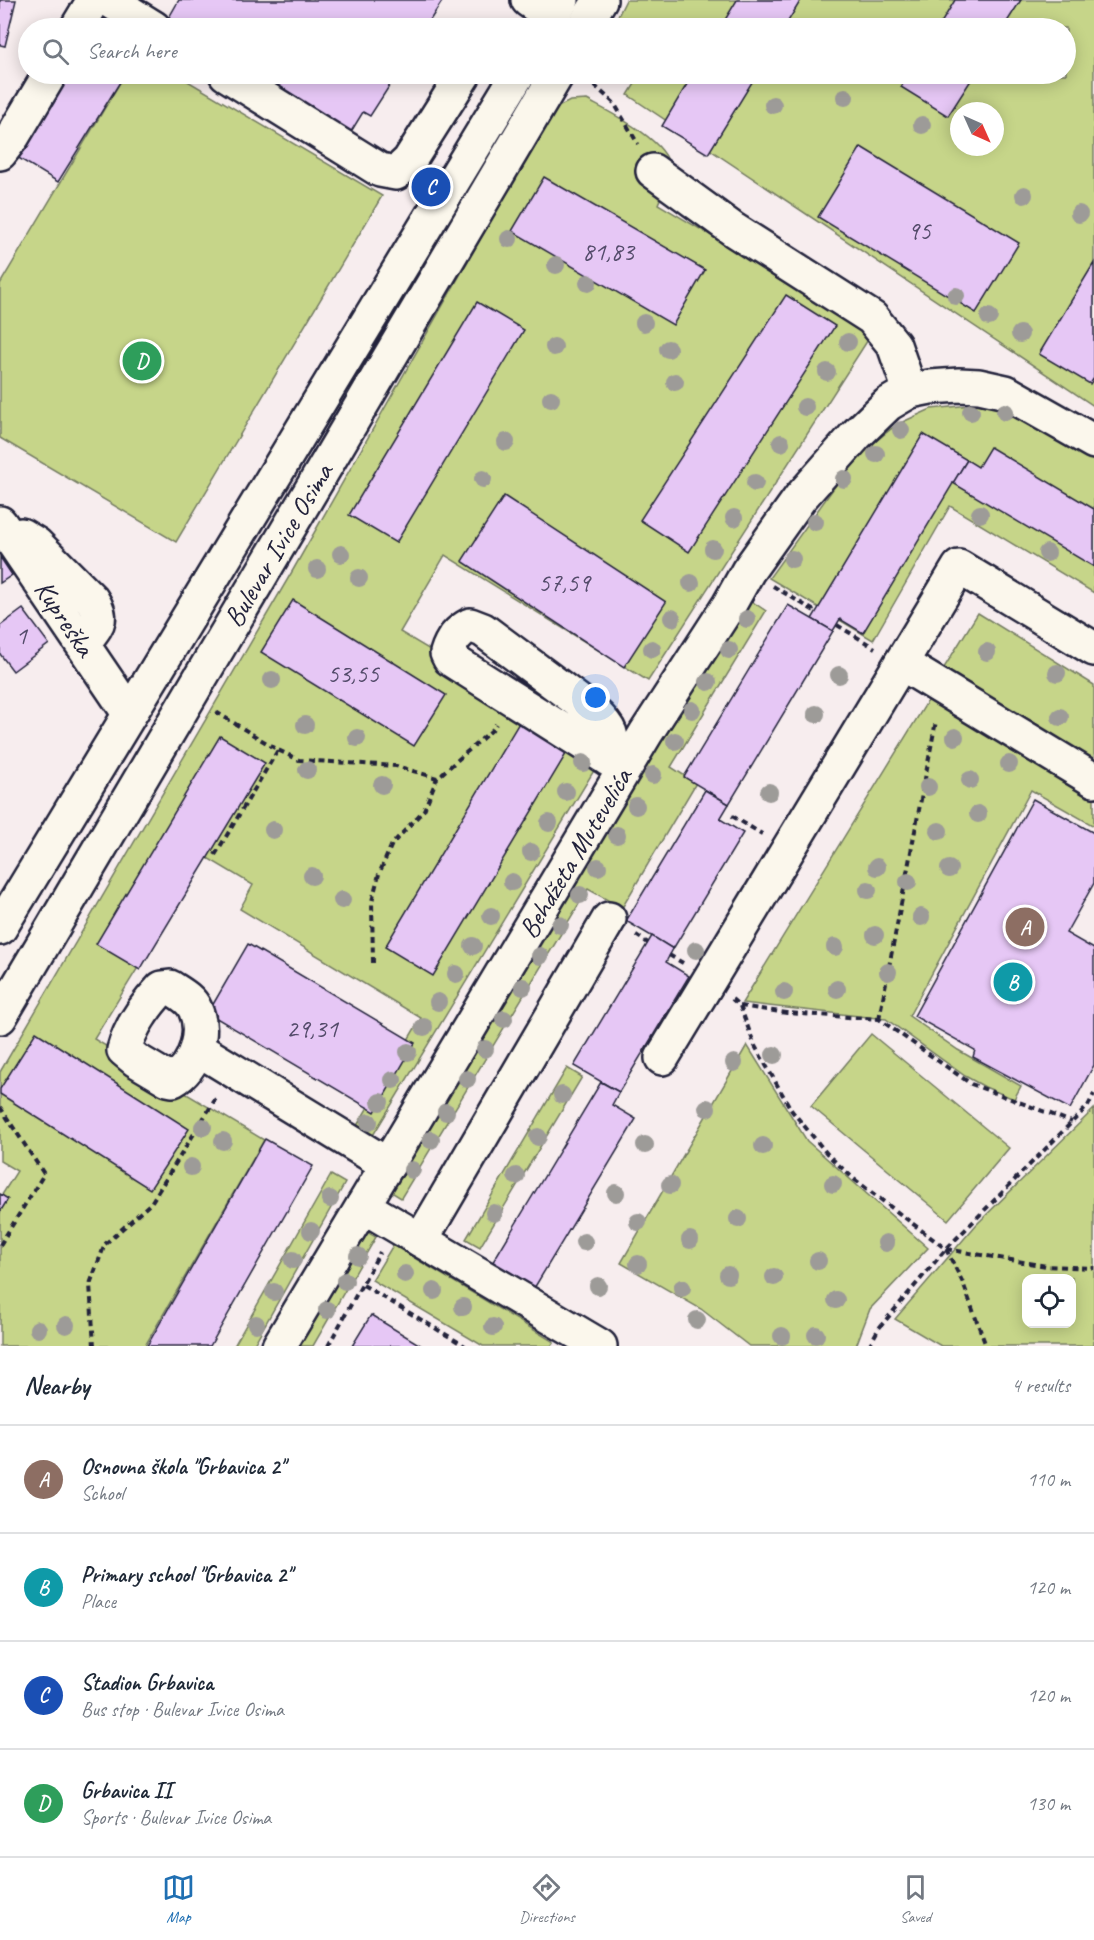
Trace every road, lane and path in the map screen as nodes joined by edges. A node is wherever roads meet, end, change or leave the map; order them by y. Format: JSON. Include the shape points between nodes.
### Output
{"nodes":[{"id":1,"x":94,"y":0,"type":"edge"},
{"id":2,"x":109,"y":0,"type":"edge"},
{"id":3,"x":600,"y":0,"type":"edge"},
{"id":4,"x":83,"y":18,"type":"edge"},
{"id":5,"x":138,"y":18,"type":"edge"},
{"id":6,"x":589,"y":18,"type":"edge"},
{"id":7,"x":44,"y":84,"type":"edge"},
{"id":8,"x":242,"y":84,"type":"edge"},
{"id":9,"x":458,"y":84,"type":"edge"},
{"id":10,"x":512,"y":84,"type":"edge"},
{"id":11,"x":551,"y":84,"type":"edge"},
{"id":12,"x":592,"y":84,"type":"edge"},
{"id":13,"x":0,"y":153,"type":"edge"},
{"id":14,"x":653,"y":171,"type":"joint"},
{"id":15,"x":910,"y":392,"type":"junction"},
{"id":16,"x":1094,"y":441,"type":"edge"},
{"id":17,"x":3,"y":528,"type":"edge"},
{"id":18,"x":748,"y":571,"type":"junction"},
{"id":19,"x":816,"y":612,"type":"dead end"},
{"id":20,"x":837,"y":625,"type":"dead end"},
{"id":21,"x":1094,"y":649,"type":"edge"},
{"id":22,"x":901,"y":663,"type":"junction"},
{"id":23,"x":942,"y":688,"type":"junction"},
{"id":24,"x":513,"y":698,"type":"junction"},
{"id":25,"x":208,"y":706,"type":"dead end"},
{"id":26,"x":129,"y":713,"type":"junction"},
{"id":27,"x":278,"y":750,"type":"junction"},
{"id":28,"x":616,"y":764,"type":"junction"},
{"id":29,"x":437,"y":778,"type":"junction"},
{"id":30,"x":1094,"y":780,"type":"edge"},
{"id":31,"x":215,"y":855,"type":"dead end"},
{"id":32,"x":609,"y":919,"type":"dead end"},
{"id":33,"x":0,"y":928,"type":"edge"},
{"id":34,"x":373,"y":963,"type":"dead end"},
{"id":35,"x":710,"y":980,"type":"junction"},
{"id":36,"x":740,"y":1006,"type":"junction"},
{"id":37,"x":0,"y":1017,"type":"edge"},
{"id":38,"x":879,"y":1019,"type":"junction"},
{"id":39,"x":198,"y":1049,"type":"dead end"},
{"id":40,"x":662,"y":1058,"type":"dead end"},
{"id":41,"x":233,"y":1071,"type":"junction"},
{"id":42,"x":1094,"y":1094,"type":"edge"},
{"id":43,"x":0,"y":1107,"type":"edge"},
{"id":44,"x":1072,"y":1122,"type":"junction"},
{"id":45,"x":388,"y":1165,"type":"junction"},
{"id":46,"x":363,"y":1206,"type":"junction"},
{"id":47,"x":408,"y":1232,"type":"junction"},
{"id":48,"x":0,"y":1245,"type":"edge"},
{"id":49,"x":946,"y":1249,"type":"junction"},
{"id":50,"x":1094,"y":1268,"type":"edge"},
{"id":51,"x":363,"y":1285,"type":"junction"},
{"id":52,"x":94,"y":1346,"type":"edge"},
{"id":53,"x":279,"y":1346,"type":"edge"},
{"id":54,"x":328,"y":1346,"type":"edge"},
{"id":55,"x":465,"y":1346,"type":"edge"},
{"id":56,"x":600,"y":1346,"type":"edge"},
{"id":57,"x":869,"y":1346,"type":"edge"},
{"id":58,"x":986,"y":1346,"type":"edge"}],
"edges":[{"from":1,"to":4,"type":"main road"},
{"from":2,"to":5,"type":"main road"},
{"from":3,"to":6,"type":"main road"},
{"from":7,"to":13,"type":"main road"},
{"from":8,"to":9,"type":"main road","via":[[380,170],[396,174],[409,161]]},
{"from":10,"to":26,"type":"main road","name":"Bulevar Ivice Osima"},
{"from":11,"to":37,"type":"main road","name":"Bulevar Ivice Osima"},
{"from":12,"to":14,"type":"path","via":[[614,103]]},
{"from":14,"to":15,"type":"main road","via":[[734,230],[872,318],[894,345]]},
{"from":15,"to":16,"type":"main road","via":[[959,385],[1006,392]]},
{"from":15,"to":18,"type":"main road","name":"Behdžeta Mutevelića","via":[[888,404],[835,459],[800,498]]},
{"from":17,"to":26,"type":"main road","name":"Kupreška"},
{"from":18,"to":19,"type":"path"},
{"from":18,"to":28,"type":"main road","name":"Behdžeta Mutevelića"},
{"from":20,"to":22,"type":"path"},
{"from":21,"to":22,"type":"main road","via":[[959,567]]},
{"from":22,"to":23,"type":"main road"},
{"from":22,"to":35,"type":"main road"},
{"from":23,"to":30,"type":"main road"},
{"from":23,"to":38,"type":"path"},
{"from":24,"to":28,"type":"main road"},
{"from":24,"to":28,"type":"main road","via":[[447,656],[451,642],[462,629],[470,626],[483,630],[593,712],[611,734]]},
{"from":24,"to":29,"type":"path","via":[[492,730]]},
{"from":25,"to":27,"type":"path"},
{"from":26,"to":33,"type":"main road","name":"Bulevar Ivice Osima"},
{"from":27,"to":29,"type":"path","via":[[299,760],[396,766]]},
{"from":27,"to":31,"type":"path"},
{"from":28,"to":45,"type":"main road","name":"Behdžeta Mutevelića"},
{"from":29,"to":34,"type":"path","via":[[423,810],[392,844],[379,874],[372,901]]},
{"from":32,"to":47,"type":"main road"},
{"from":35,"to":36,"type":"path"},
{"from":35,"to":40,"type":"main road"},
{"from":36,"to":38,"type":"path"},
{"from":36,"to":49,"type":"path","via":[[755,1046],[792,1111],[829,1156]]},
{"from":38,"to":44,"type":"path","via":[[971,1084]]},
{"from":39,"to":41,"type":"main road"},
{"from":41,"to":45,"type":"main road"},
{"from":41,"to":52,"type":"path","via":[[152,1203],[105,1244],[90,1284]]},
{"from":42,"to":44,"type":"path"},
{"from":43,"to":48,"type":"path","via":[[44,1174]]},
{"from":44,"to":49,"type":"path"},
{"from":45,"to":46,"type":"main road","name":"Behdžeta Mutevelića"},
{"from":46,"to":47,"type":"main road"},
{"from":46,"to":53,"type":"main road","name":"Behdžeta Mutevelića"},
{"from":47,"to":51,"type":"path"},
{"from":47,"to":56,"type":"main road"},
{"from":49,"to":50,"type":"path","via":[[1046,1266]]},
{"from":49,"to":57,"type":"path","via":[[879,1328]]},
{"from":49,"to":58,"type":"path"},
{"from":51,"to":54,"type":"path"},
{"from":51,"to":55,"type":"path"}]}
